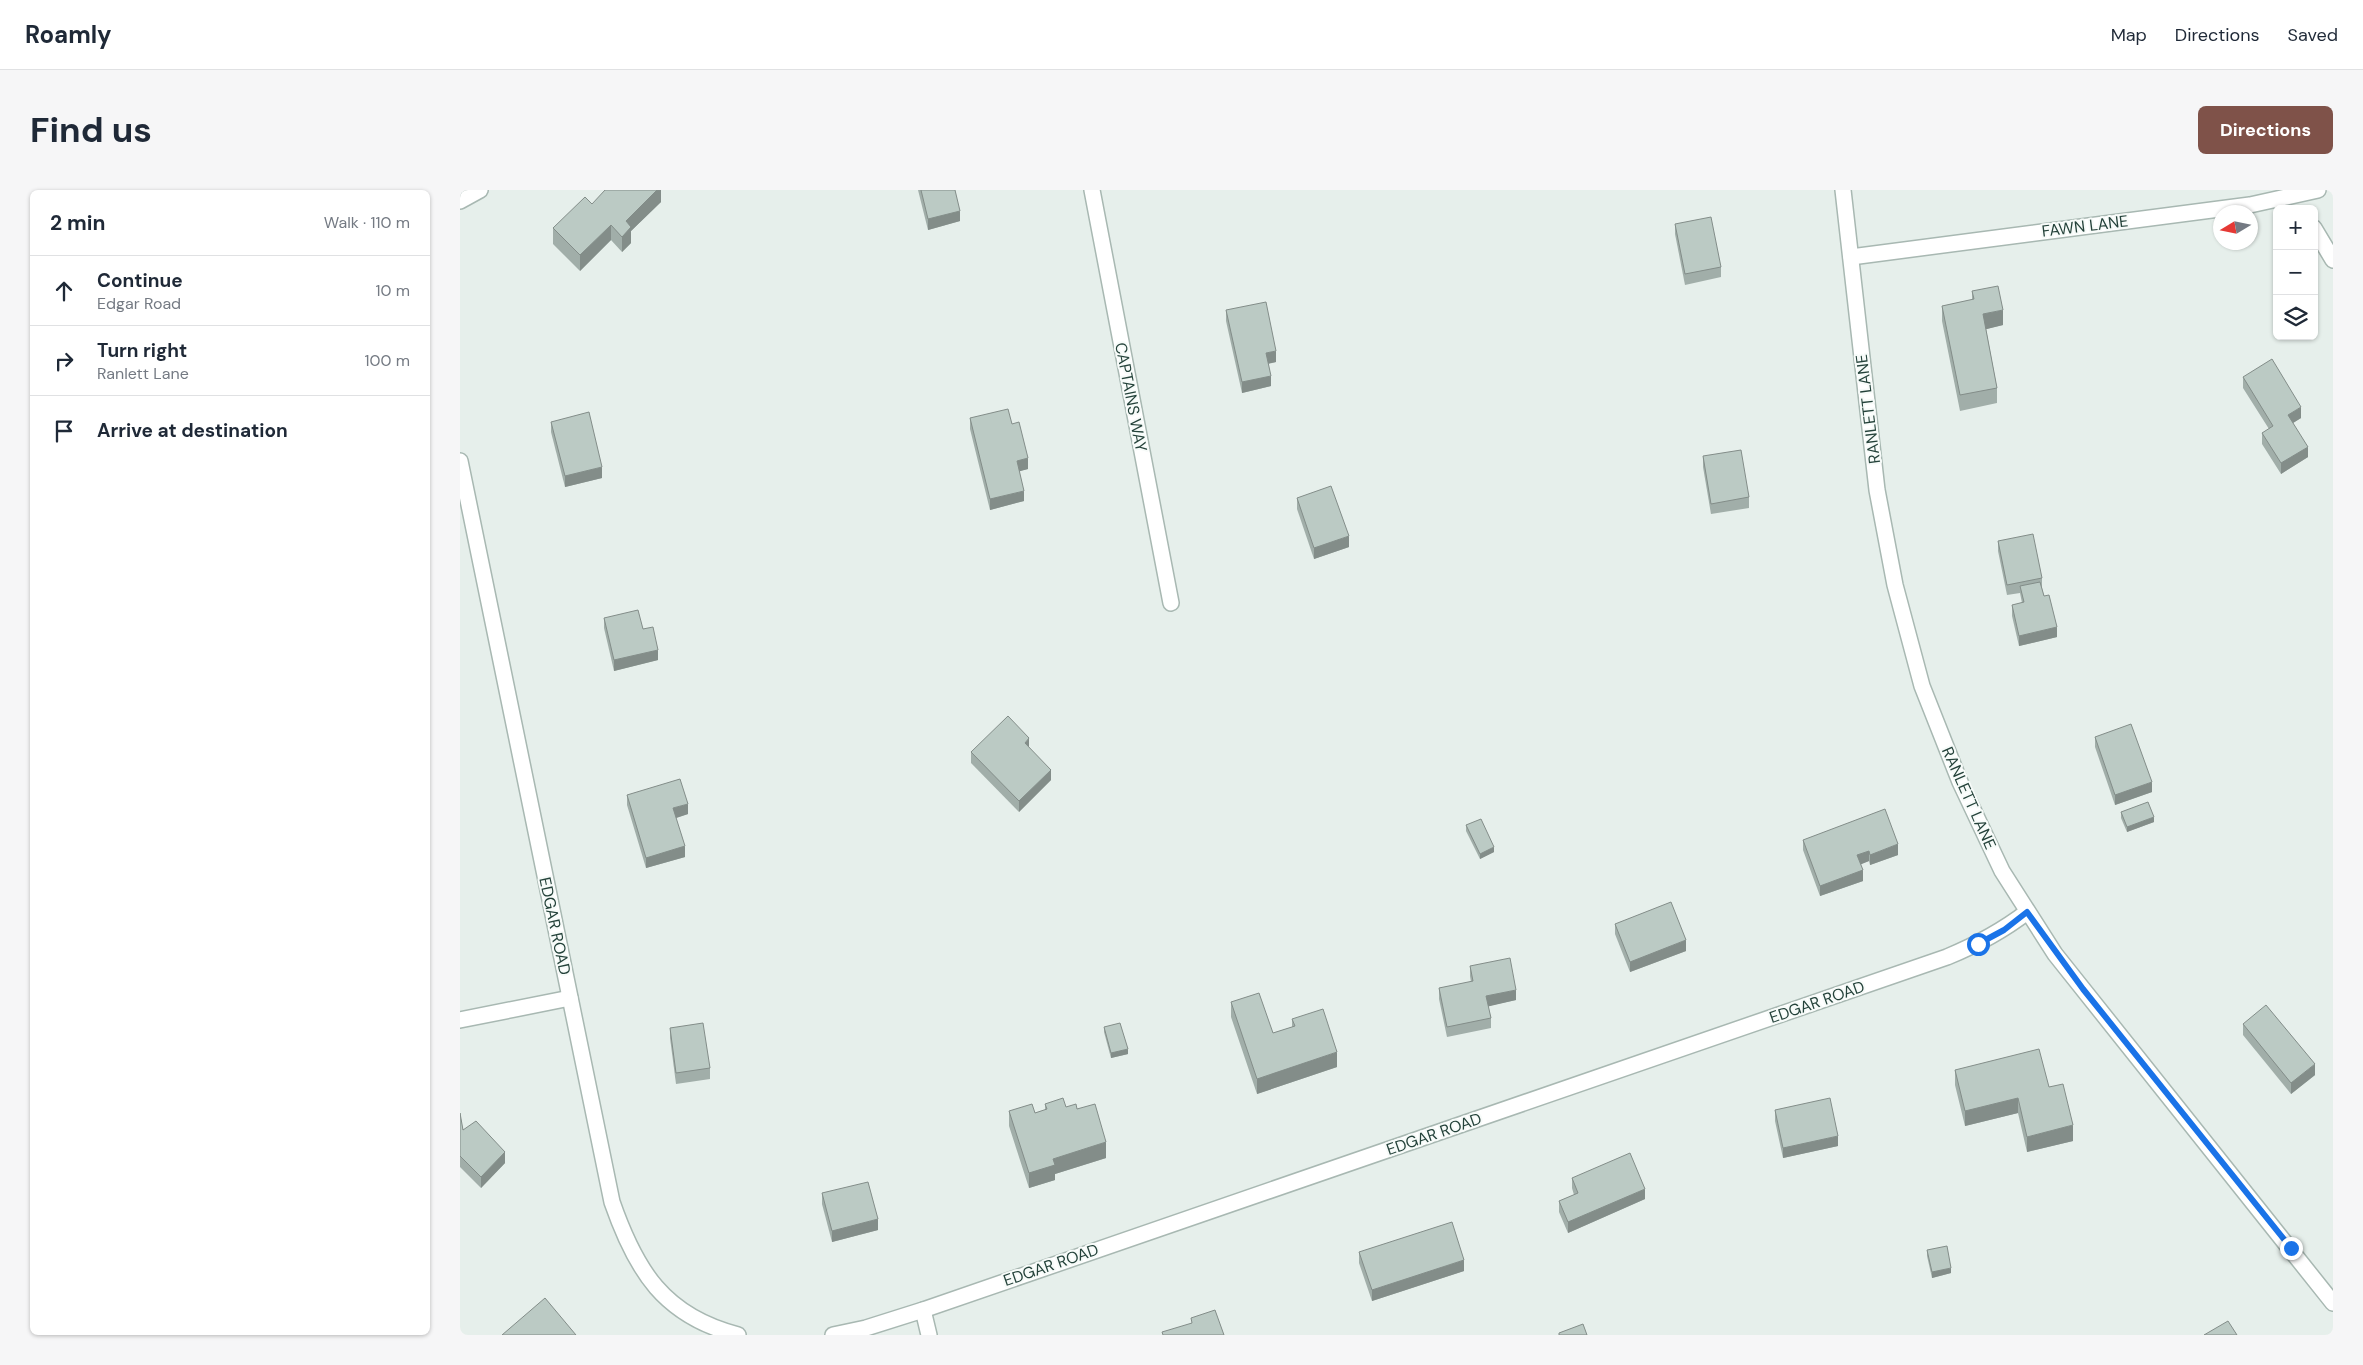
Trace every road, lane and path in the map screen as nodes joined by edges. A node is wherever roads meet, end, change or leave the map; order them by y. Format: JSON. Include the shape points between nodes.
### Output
{"nodes":[{"id":1,"x":480,"y":190,"type":"edge"},
{"id":2,"x":1092,"y":190,"type":"edge"},
{"id":3,"x":1843,"y":190,"type":"edge"},
{"id":4,"x":2318,"y":190,"type":"edge"},
{"id":5,"x":460,"y":201,"type":"edge"},
{"id":6,"x":2299,"y":202,"type":"edge"},
{"id":7,"x":2318,"y":235,"type":"edge"},
{"id":8,"x":1851,"y":257,"type":"junction"},
{"id":9,"x":2333,"y":260,"type":"edge"},
{"id":10,"x":460,"y":461,"type":"edge"},
{"id":11,"x":1171,"y":603,"type":"dead end"},
{"id":12,"x":2027,"y":912,"type":"junction"},
{"id":13,"x":570,"y":998,"type":"junction"},
{"id":14,"x":460,"y":1020,"type":"edge"},
{"id":15,"x":2333,"y":1303,"type":"edge"},
{"id":16,"x":923,"y":1310,"type":"junction"},
{"id":17,"x":738,"y":1335,"type":"edge"},
{"id":18,"x":833,"y":1335,"type":"edge"},
{"id":19,"x":929,"y":1335,"type":"edge"}],
"edges":[{"from":1,"to":5,"type":"street"},
{"from":2,"to":11,"type":"street","name":"CAPTAINS WAY"},
{"from":3,"to":8,"type":"street","name":"RANLETT LANE"},
{"from":4,"to":6,"type":"street","name":"FAWN LANE"},
{"from":6,"to":8,"type":"street","name":"FAWN LANE","via":[[2240,206]]},
{"from":7,"to":9,"type":"street"},
{"from":8,"to":12,"type":"street","name":"RANLETT LANE","via":[[1878,490],[1907,636],[1922,686],[1953,765],[2002,871]]},
{"from":10,"to":13,"type":"street","name":"EDGAR ROAD"},
{"from":12,"to":15,"type":"street","name":"RANLETT LANE","via":[[2083,989]]},
{"from":12,"to":16,"type":"street","name":"EDGAR ROAD","via":[[2004,930],[1947,957]]},
{"from":13,"to":14,"type":"street"},
{"from":13,"to":17,"type":"street","name":"EDGAR ROAD","via":[[612,1202],[625,1240],[640,1268],[690,1318]]},
{"from":16,"to":18,"type":"street","name":"EDGAR ROAD"},
{"from":16,"to":19,"type":"street"}]}
